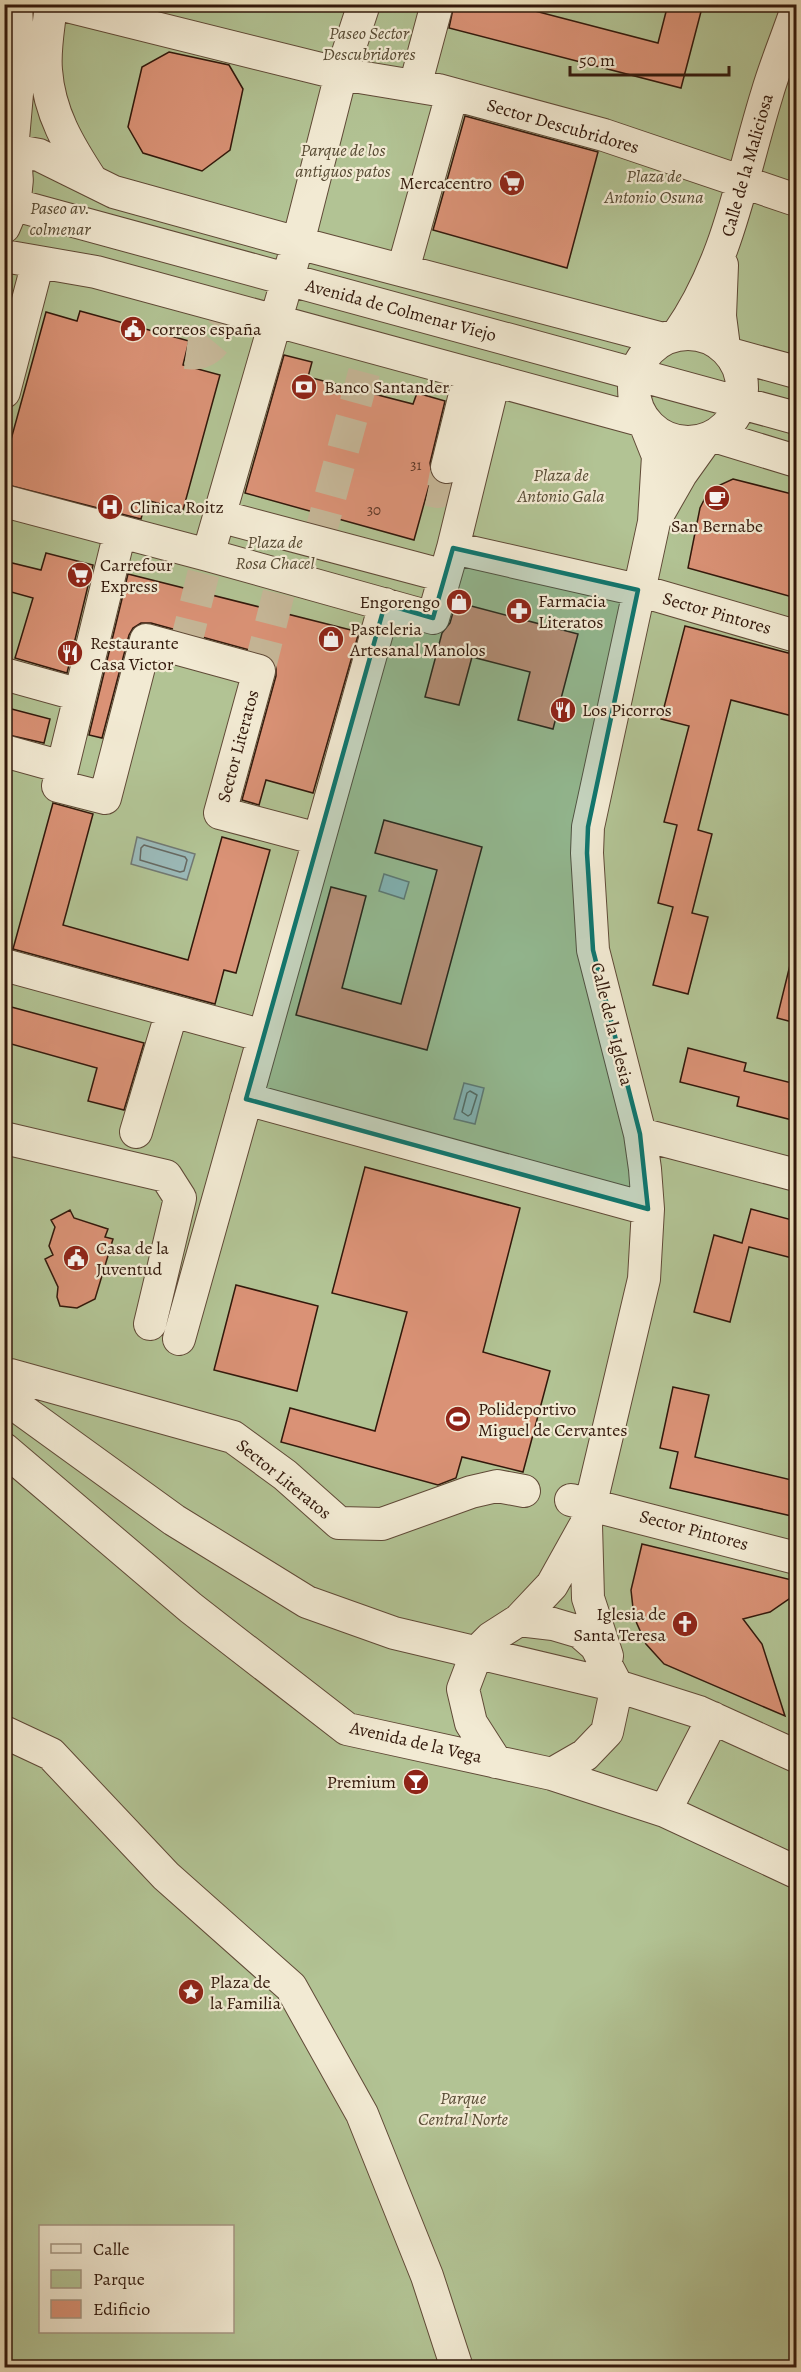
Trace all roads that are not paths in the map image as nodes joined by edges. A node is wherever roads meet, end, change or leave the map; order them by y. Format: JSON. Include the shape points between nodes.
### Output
{"nodes":[{"id":1,"x":16,"y":4,"type":"edge"},
{"id":2,"x":51,"y":4,"type":"edge"},
{"id":3,"x":58,"y":4,"type":"edge"},
{"id":4,"x":364,"y":4,"type":"edge"},
{"id":5,"x":437,"y":4,"type":"edge"},
{"id":6,"x":796,"y":11,"type":"edge"},
{"id":7,"x":48,"y":47,"type":"junction"},
{"id":8,"x":12,"y":73,"type":"edge"},
{"id":9,"x":341,"y":74,"type":"junction"},
{"id":10,"x":415,"y":86,"type":"junction"},
{"id":11,"x":452,"y":94,"type":"junction"},
{"id":12,"x":8,"y":143,"type":"edge"},
{"id":13,"x":93,"y":182,"type":"junction"},
{"id":14,"x":742,"y":183,"type":"junction"},
{"id":15,"x":796,"y":200,"type":"edge"},
{"id":16,"x":8,"y":211,"type":"edge"},
{"id":17,"x":298,"y":243,"type":"junction"},
{"id":18,"x":722,"y":251,"type":"junction"},
{"id":19,"x":4,"y":256,"type":"edge"},
{"id":20,"x":38,"y":262,"type":"junction"},
{"id":21,"x":403,"y":270,"type":"junction"},
{"id":22,"x":287,"y":279,"type":"junction"},
{"id":23,"x":275,"y":320,"type":"junction"},
{"id":24,"x":670,"y":337,"type":"junction"},
{"id":25,"x":727,"y":351,"type":"junction"},
{"id":26,"x":796,"y":372,"type":"edge"},
{"id":27,"x":635,"y":373,"type":"junction"},
{"id":28,"x":482,"y":377,"type":"junction"},
{"id":29,"x":4,"y":392,"type":"edge"},
{"id":30,"x":740,"y":402,"type":"junction"},
{"id":31,"x":796,"y":418,"type":"edge"},
{"id":32,"x":645,"y":421,"type":"junction"},
{"id":33,"x":710,"y":437,"type":"junction"},
{"id":34,"x":796,"y":461,"type":"edge"},
{"id":35,"x":447,"y":467,"type":"tunnel mouth"},
{"id":36,"x":4,"y":501,"type":"edge"},
{"id":37,"x":219,"y":516,"type":"junction"},
{"id":38,"x":654,"y":522,"type":"junction"},
{"id":39,"x":120,"y":532,"type":"junction"},
{"id":40,"x":318,"y":542,"type":"junction"},
{"id":41,"x":208,"y":555,"type":"junction"},
{"id":42,"x":449,"y":562,"type":"junction"},
{"id":43,"x":307,"y":582,"type":"junction"},
{"id":44,"x":638,"y":590,"type":"junction"},
{"id":45,"x":385,"y":604,"type":"junction"},
{"id":46,"x":796,"y":636,"type":"edge"},
{"id":47,"x":4,"y":674,"type":"edge"},
{"id":48,"x":80,"y":695,"type":"junction"},
{"id":49,"x":4,"y":752,"type":"edge"},
{"id":50,"x":65,"y":756,"type":"junction"},
{"id":51,"x":116,"y":757,"type":"junction"},
{"id":52,"x":318,"y":839,"type":"junction"},
{"id":53,"x":4,"y":965,"type":"edge"},
{"id":54,"x":172,"y":1011,"type":"junction"},
{"id":55,"x":264,"y":1036,"type":"junction"},
{"id":56,"x":246,"y":1099,"type":"junction"},
{"id":57,"x":136,"y":1132,"type":"dead end"},
{"id":58,"x":640,"y":1134,"type":"junction"},
{"id":59,"x":4,"y":1138,"type":"edge"},
{"id":60,"x":796,"y":1175,"type":"edge"},
{"id":61,"x":648,"y":1209,"type":"junction"},
{"id":62,"x":150,"y":1324,"type":"dead end"},
{"id":63,"x":179,"y":1339,"type":"dead end"},
{"id":64,"x":7,"y":1386,"type":"edge"},
{"id":65,"x":4,"y":1449,"type":"edge"},
{"id":66,"x":524,"y":1491,"type":"dead end"},
{"id":67,"x":582,"y":1509,"type":"junction"},
{"id":68,"x":796,"y":1557,"type":"edge"},
{"id":69,"x":519,"y":1620,"type":"junction"},
{"id":70,"x":477,"y":1652,"type":"junction"},
{"id":71,"x":617,"y":1686,"type":"junction"},
{"id":72,"x":713,"y":1718,"type":"junction"},
{"id":73,"x":4,"y":1732,"type":"edge"},
{"id":74,"x":796,"y":1756,"type":"edge"},
{"id":75,"x":496,"y":1761,"type":"junction"},
{"id":76,"x":552,"y":1774,"type":"junction"},
{"id":77,"x":665,"y":1811,"type":"junction"},
{"id":78,"x":796,"y":1872,"type":"edge"},
{"id":79,"x":457,"y":2367,"type":"edge"}],
"edges":[{"from":1,"to":8,"type":"street"},
{"from":2,"to":7,"type":"street"},
{"from":3,"to":9,"type":"street","name":"Sector Descubridores"},
{"from":4,"to":9,"type":"street"},
{"from":5,"to":10,"type":"street"},
{"from":6,"to":14,"type":"street","name":"Calle de la Maliciosa","via":[[767,92]]},
{"from":7,"to":8,"type":"street"},
{"from":7,"to":13,"type":"street","via":[[45,68],[50,104],[66,143]]},
{"from":8,"to":12,"type":"street"},
{"from":9,"to":10,"type":"street","name":"Sector Descubridores"},
{"from":9,"to":17,"type":"street"},
{"from":10,"to":11,"type":"street","name":"Sector Descubridores"},
{"from":11,"to":14,"type":"street","name":"Sector Descubridores","via":[[604,135]]},
{"from":11,"to":21,"type":"street"},
{"from":12,"to":13,"type":"street"},
{"from":12,"to":16,"type":"street","via":[[18,177]]},
{"from":13,"to":17,"type":"street","via":[[114,192]]},
{"from":14,"to":15,"type":"street","name":"Sector Descubridores"},
{"from":14,"to":18,"type":"street","name":"Calle de la Maliciosa"},
{"from":16,"to":22,"type":"street","name":"Avenida de Colmenar Viejo"},
{"from":17,"to":21,"type":"street"},
{"from":17,"to":22,"type":"street"},
{"from":18,"to":24,"type":"street","name":"Calle de la Maliciosa","via":[[693,312]]},
{"from":18,"to":25,"type":"street","name":"Calle de la Maliciosa","via":[[720,316]]},
{"from":19,"to":20,"type":"street"},
{"from":20,"to":23,"type":"street","via":[[96,272]]},
{"from":20,"to":29,"type":"street"},
{"from":21,"to":24,"type":"street"},
{"from":22,"to":23,"type":"street"},
{"from":22,"to":27,"type":"street","name":"Avenida de Colmenar Viejo"},
{"from":23,"to":28,"type":"street"},
{"from":23,"to":37,"type":"street"},
{"from":24,"to":25,"type":"street","via":[[694,334],[710,338]]},
{"from":24,"to":27,"type":"street","name":"Calle de la Maliciosa","via":[[651,347]]},
{"from":25,"to":26,"type":"street"},
{"from":25,"to":30,"type":"street","name":"Calle de la Maliciosa","via":[[739,369]]},
{"from":27,"to":30,"type":"street","name":"Avenida de Colmenar Viejo"},
{"from":27,"to":32,"type":"street","name":"Calle de la Iglesia","via":[[633,390]]},
{"from":28,"to":32,"type":"street"},
{"from":28,"to":35,"type":"street"},
{"from":28,"to":42,"type":"street"},
{"from":30,"to":31,"type":"street","name":"Avenida de Colmenar Viejo"},
{"from":30,"to":33,"type":"street","name":"Calle de la Iglesia","via":[[726,427]]},
{"from":32,"to":33,"type":"street","via":[[657,433],[673,440],[690,443]]},
{"from":32,"to":38,"type":"street","name":"Calle de la Iglesia","via":[[658,456]]},
{"from":33,"to":34,"type":"street"},
{"from":33,"to":38,"type":"street","name":"Calle de la Iglesia","via":[[681,474]]},
{"from":36,"to":39,"type":"street"},
{"from":37,"to":40,"type":"street"},
{"from":37,"to":41,"type":"street"},
{"from":38,"to":44,"type":"street","name":"Calle de la Iglesia"},
{"from":39,"to":41,"type":"street"},
{"from":39,"to":48,"type":"street","name":"Sector Literatos"},
{"from":40,"to":42,"type":"street"},
{"from":40,"to":43,"type":"street"},
{"from":41,"to":43,"type":"street"},
{"from":42,"to":44,"type":"street"},
{"from":42,"to":45,"type":"street","via":[[434,618]]},
{"from":43,"to":45,"type":"street"},
{"from":44,"to":46,"type":"street","name":"Sector Pintores"},
{"from":44,"to":58,"type":"street","name":"Calle de la Iglesia","via":[[588,827],[587,853],[593,950]]},
{"from":45,"to":52,"type":"street"},
{"from":47,"to":48,"type":"street"},
{"from":48,"to":50,"type":"street","name":"Sector Literatos"},
{"from":49,"to":50,"type":"street"},
{"from":50,"to":51,"type":"street"},
{"from":50,"to":51,"type":"street","name":"Sector Literatos","via":[[58,786],[105,798]]},
{"from":51,"to":52,"type":"street","name":"Sector Literatos","via":[[146,640],[259,671],[220,813]]},
{"from":52,"to":55,"type":"street"},
{"from":53,"to":54,"type":"street"},
{"from":54,"to":55,"type":"street"},
{"from":54,"to":57,"type":"street"},
{"from":55,"to":56,"type":"street"},
{"from":56,"to":61,"type":"street"},
{"from":56,"to":63,"type":"street"},
{"from":58,"to":60,"type":"street"},
{"from":58,"to":61,"type":"street","name":"Calle de la Iglesia"},
{"from":59,"to":62,"type":"street","via":[[166,1176],[180,1198]]},
{"from":61,"to":67,"type":"street","name":"Calle de la Iglesia","via":[[644,1280]]},
{"from":64,"to":66,"type":"street","name":"Sector Literatos","via":[[233,1437],[285,1475],[339,1523],[382,1524],[471,1491],[497,1486]]},
{"from":64,"to":70,"type":"street","via":[[174,1520],[307,1602],[394,1633]]},
{"from":65,"to":75,"type":"street","name":"Avenida de la Vega","via":[[191,1608],[347,1730]]},
{"from":67,"to":68,"type":"street","name":"Sector Pintores"},
{"from":67,"to":69,"type":"street","name":"Calle de la Iglesia","via":[[552,1586]]},
{"from":67,"to":71,"type":"street","name":"Calle de la Iglesia","via":[[588,1598]]},
{"from":69,"to":70,"type":"street","name":"Calle de la Iglesia"},
{"from":69,"to":71,"type":"street","via":[[580,1632],[596,1646]]},
{"from":70,"to":71,"type":"street"},
{"from":70,"to":75,"type":"street","via":[[463,1689],[471,1723]]},
{"from":71,"to":72,"type":"street"},
{"from":71,"to":76,"type":"street","via":[[607,1732],[585,1755]]},
{"from":72,"to":74,"type":"street"},
{"from":72,"to":77,"type":"street"},
{"from":73,"to":79,"type":"street","via":[[51,1754],[161,1881],[291,1987],[362,2114],[427,2276]]},
{"from":75,"to":76,"type":"street","name":"Avenida de la Vega"},
{"from":76,"to":77,"type":"street","name":"Avenida de la Vega"},
{"from":77,"to":78,"type":"street","name":"Avenida de la Vega"}]}
